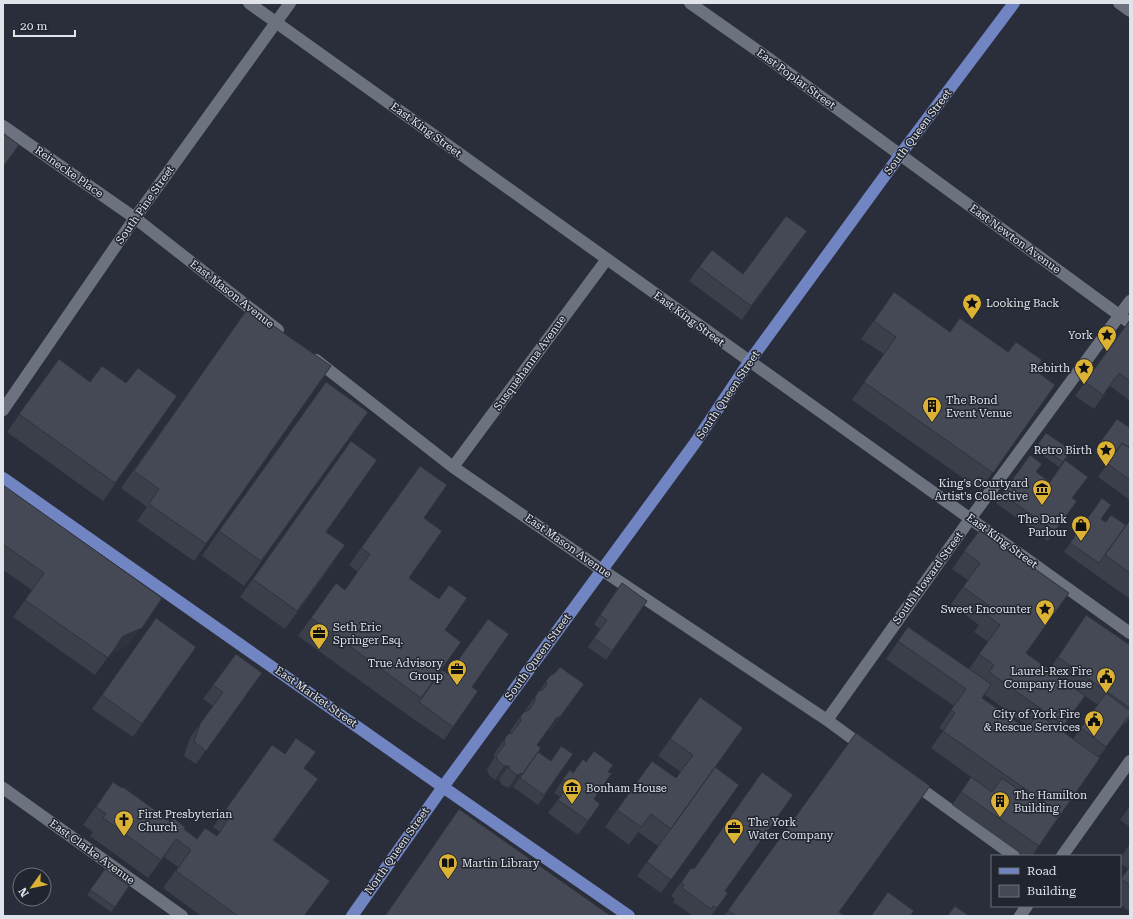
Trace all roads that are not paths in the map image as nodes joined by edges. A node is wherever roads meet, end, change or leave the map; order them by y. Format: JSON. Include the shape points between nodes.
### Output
{"nodes":[{"id":1,"x":248,"y":3,"type":"edge"},
{"id":2,"x":290,"y":3,"type":"edge"},
{"id":3,"x":690,"y":3,"type":"edge"},
{"id":4,"x":1014,"y":3,"type":"edge"},
{"id":5,"x":1118,"y":3,"type":"edge"},
{"id":6,"x":1130,"y":10,"type":"edge"},
{"id":7,"x":276,"y":22,"type":"junction"},
{"id":8,"x":3,"y":126,"type":"edge"},
{"id":9,"x":900,"y":155,"type":"junction"},
{"id":10,"x":135,"y":218,"type":"junction"},
{"id":11,"x":607,"y":259,"type":"junction"},
{"id":12,"x":1130,"y":301,"type":"edge"},
{"id":13,"x":1120,"y":316,"type":"junction"},
{"id":14,"x":1130,"y":323,"type":"edge"},
{"id":15,"x":285,"y":335,"type":"edge"},
{"id":16,"x":310,"y":355,"type":"edge"},
{"id":17,"x":749,"y":362,"type":"junction"},
{"id":18,"x":3,"y":410,"type":"edge"},
{"id":19,"x":454,"y":467,"type":"junction"},
{"id":20,"x":3,"y":478,"type":"edge"},
{"id":21,"x":970,"y":519,"type":"junction"},
{"id":22,"x":602,"y":570,"type":"junction"},
{"id":23,"x":1130,"y":633,"type":"edge"},
{"id":24,"x":827,"y":720,"type":"junction"},
{"id":25,"x":872,"y":753,"type":"edge"},
{"id":26,"x":1130,"y":761,"type":"edge"},
{"id":27,"x":904,"y":776,"type":"edge"},
{"id":28,"x":443,"y":787,"type":"junction"},
{"id":29,"x":3,"y":788,"type":"edge"},
{"id":30,"x":1013,"y":855,"type":"edge"},
{"id":31,"x":1063,"y":855,"type":"edge"},
{"id":32,"x":1026,"y":907,"type":"edge"},
{"id":33,"x":182,"y":916,"type":"edge"},
{"id":34,"x":352,"y":916,"type":"edge"},
{"id":35,"x":629,"y":916,"type":"edge"},
{"id":36,"x":1020,"y":916,"type":"edge"}],
"edges":[{"from":1,"to":7,"type":"street","name":"East King Street"},
{"from":2,"to":7,"type":"street","name":"South Pine Street"},
{"from":3,"to":9,"type":"street","name":"East Poplar Street"},
{"from":4,"to":9,"type":"main road","name":"South Queen Street"},
{"from":5,"to":6,"type":"street"},
{"from":7,"to":10,"type":"street","name":"South Pine Street"},
{"from":7,"to":11,"type":"street","name":"East King Street"},
{"from":8,"to":10,"type":"street","name":"Reinecke Place"},
{"from":9,"to":13,"type":"street","name":"East Newton Avenue"},
{"from":9,"to":17,"type":"main road","name":"South Queen Street"},
{"from":10,"to":15,"type":"street","name":"East Mason Avenue"},
{"from":10,"to":18,"type":"street","name":"South Pine Street"},
{"from":11,"to":17,"type":"street","name":"East King Street"},
{"from":11,"to":19,"type":"street","name":"Susquehanna Avenue"},
{"from":12,"to":13,"type":"street","name":"South Howard Street"},
{"from":13,"to":14,"type":"street","name":"East Newton Avenue"},
{"from":13,"to":21,"type":"street","name":"South Howard Street"},
{"from":16,"to":19,"type":"street","name":"East Mason Avenue"},
{"from":17,"to":21,"type":"street","name":"East King Street"},
{"from":17,"to":22,"type":"main road","name":"South Queen Street","via":[[695,443]]},
{"from":19,"to":22,"type":"street","name":"East Mason Avenue"},
{"from":20,"to":28,"type":"main road","name":"East Market Street"},
{"from":21,"to":23,"type":"street","name":"East King Street"},
{"from":21,"to":24,"type":"street","name":"South Howard Street"},
{"from":22,"to":24,"type":"street","name":"East Mason Avenue"},
{"from":22,"to":28,"type":"main road","name":"South Queen Street"},
{"from":24,"to":25,"type":"street","name":"East Mason Avenue"},
{"from":26,"to":31,"type":"street"},
{"from":27,"to":30,"type":"street"},
{"from":28,"to":34,"type":"main road","name":"North Queen Street"},
{"from":28,"to":35,"type":"main road","name":"East Market Street"},
{"from":29,"to":33,"type":"street","name":"East Clarke Avenue"},
{"from":32,"to":36,"type":"street"}]}
